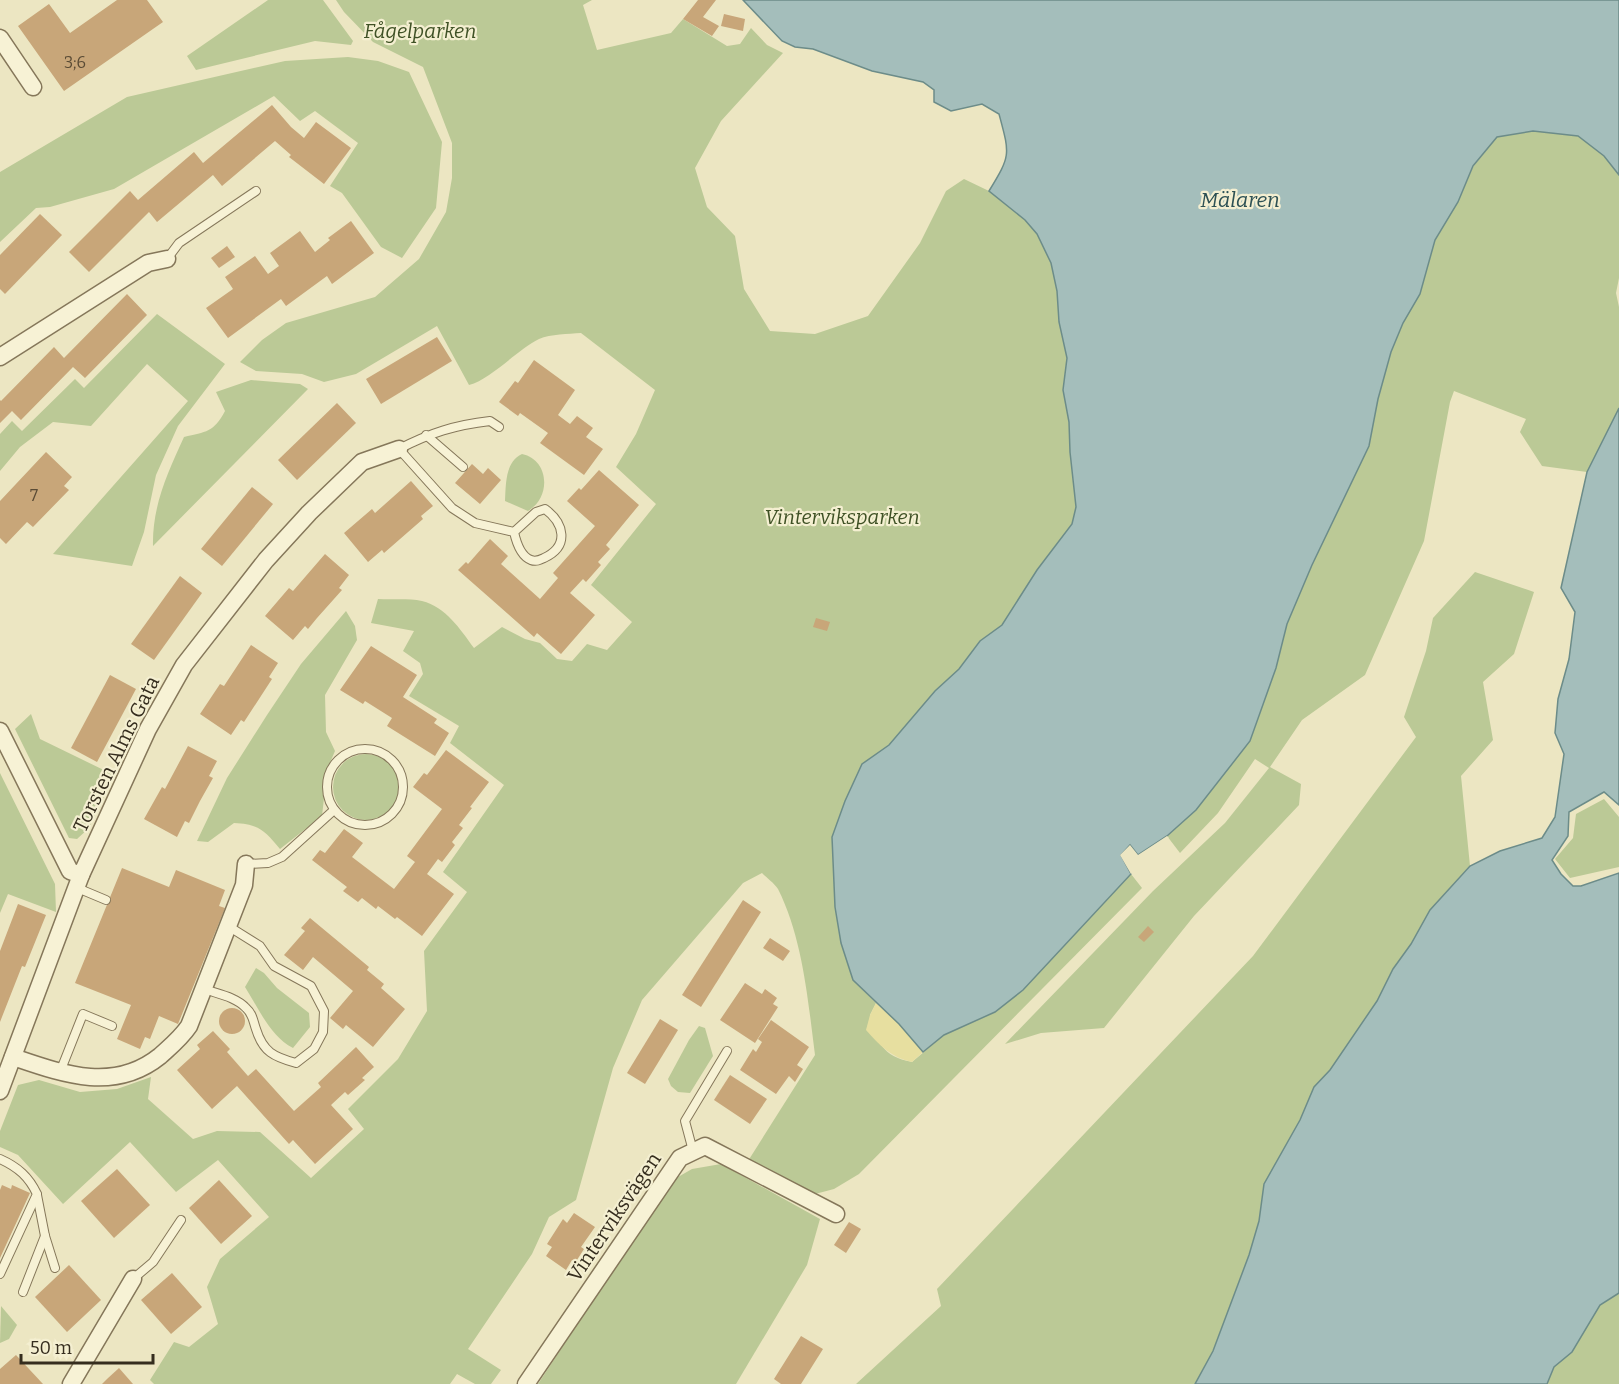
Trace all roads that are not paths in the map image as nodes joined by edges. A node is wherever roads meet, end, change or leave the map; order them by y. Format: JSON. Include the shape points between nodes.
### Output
{"nodes":[{"id":1,"x":0,"y":38,"type":"edge"},
{"id":2,"x":33,"y":87,"type":"dead end"},
{"id":3,"x":256,"y":191,"type":"dead end"},
{"id":4,"x":167,"y":259,"type":"joint"},
{"id":5,"x":0,"y":357,"type":"edge"},
{"id":6,"x":499,"y":427,"type":"dead end"},
{"id":7,"x":426,"y":435,"type":"junction"},
{"id":8,"x":399,"y":449,"type":"junction"},
{"id":9,"x":463,"y":466,"type":"dead end"},
{"id":10,"x":514,"y":532,"type":"junction"},
{"id":11,"x":0,"y":730,"type":"edge"},
{"id":12,"x":334,"y":810,"type":"junction"},
{"id":13,"x":246,"y":864,"type":"joint"},
{"id":14,"x":78,"y":881,"type":"junction"},
{"id":15,"x":106,"y":900,"type":"dead end"},
{"id":16,"x":228,"y":927,"type":"junction"},
{"id":17,"x":204,"y":989,"type":"junction"},
{"id":18,"x":112,"y":1026,"type":"dead end"},
{"id":19,"x":727,"y":1051,"type":"dead end"},
{"id":20,"x":13,"y":1057,"type":"junction"},
{"id":21,"x":60,"y":1072,"type":"junction"},
{"id":22,"x":0,"y":1091,"type":"edge"},
{"id":23,"x":693,"y":1152,"type":"junction"},
{"id":24,"x":0,"y":1159,"type":"edge"},
{"id":25,"x":37,"y":1194,"type":"junction"},
{"id":26,"x":836,"y":1214,"type":"dead end"},
{"id":27,"x":181,"y":1220,"type":"dead end"},
{"id":28,"x":45,"y":1236,"type":"junction"},
{"id":29,"x":55,"y":1268,"type":"dead end"},
{"id":30,"x":0,"y":1274,"type":"edge"},
{"id":31,"x":133,"y":1279,"type":"joint"},
{"id":32,"x":23,"y":1292,"type":"dead end"},
{"id":33,"x":71,"y":1384,"type":"edge"},
{"id":34,"x":526,"y":1384,"type":"edge"}],
"edges":[{"from":1,"to":2,"type":"street"},
{"from":3,"to":4,"type":"lane","via":[[178,243]]},
{"from":4,"to":5,"type":"street","via":[[148,263]]},
{"from":6,"to":7,"type":"lane","via":[[490,421],[462,424]]},
{"from":7,"to":8,"type":"lane"},
{"from":7,"to":9,"type":"lane"},
{"from":8,"to":10,"type":"lane","via":[[452,508],[475,524]]},
{"from":8,"to":14,"type":"street","name":"Torsten Alms Gata","via":[[362,462],[309,513],[266,560],[184,665],[148,729]]},
{"from":10,"to":10,"type":"lane","via":[[530,560],[548,556],[561,542],[561,527],[545,509]]},
{"from":11,"to":14,"type":"street"},
{"from":12,"to":12,"type":"lane","via":[[355,824],[368,825],[391,815],[403,793],[399,768],[380,751],[361,749],[343,756],[327,781]]},
{"from":12,"to":13,"type":"lane","via":[[282,857],[268,863]]},
{"from":13,"to":16,"type":"street","via":[[244,885]]},
{"from":14,"to":15,"type":"lane"},
{"from":14,"to":20,"type":"street","name":"Torsten Alms Gata"},
{"from":16,"to":17,"type":"street"},
{"from":16,"to":17,"type":"lane","via":[[261,946],[274,966],[310,986],[324,1011],[323,1032],[314,1049],[296,1063],[275,1058],[262,1044],[252,1014],[245,1006]]},
{"from":17,"to":21,"type":"street","via":[[180,1039],[150,1064],[115,1077],[80,1077]]},
{"from":18,"to":21,"type":"lane","via":[[83,1014]]},
{"from":19,"to":23,"type":"lane","via":[[685,1121]]},
{"from":20,"to":21,"type":"street"},
{"from":20,"to":22,"type":"street","name":"Torsten Alms Gata"},
{"from":23,"to":26,"type":"street","name":"Vinterviksvägen","via":[[705,1146]]},
{"from":23,"to":34,"type":"street","name":"Vinterviksvägen","via":[[680,1158]]},
{"from":24,"to":25,"type":"lane","via":[[30,1179]]},
{"from":25,"to":28,"type":"lane"},
{"from":25,"to":30,"type":"lane"},
{"from":27,"to":31,"type":"lane","via":[[153,1262]]},
{"from":28,"to":29,"type":"lane"},
{"from":28,"to":32,"type":"lane"},
{"from":31,"to":33,"type":"street"}]}
